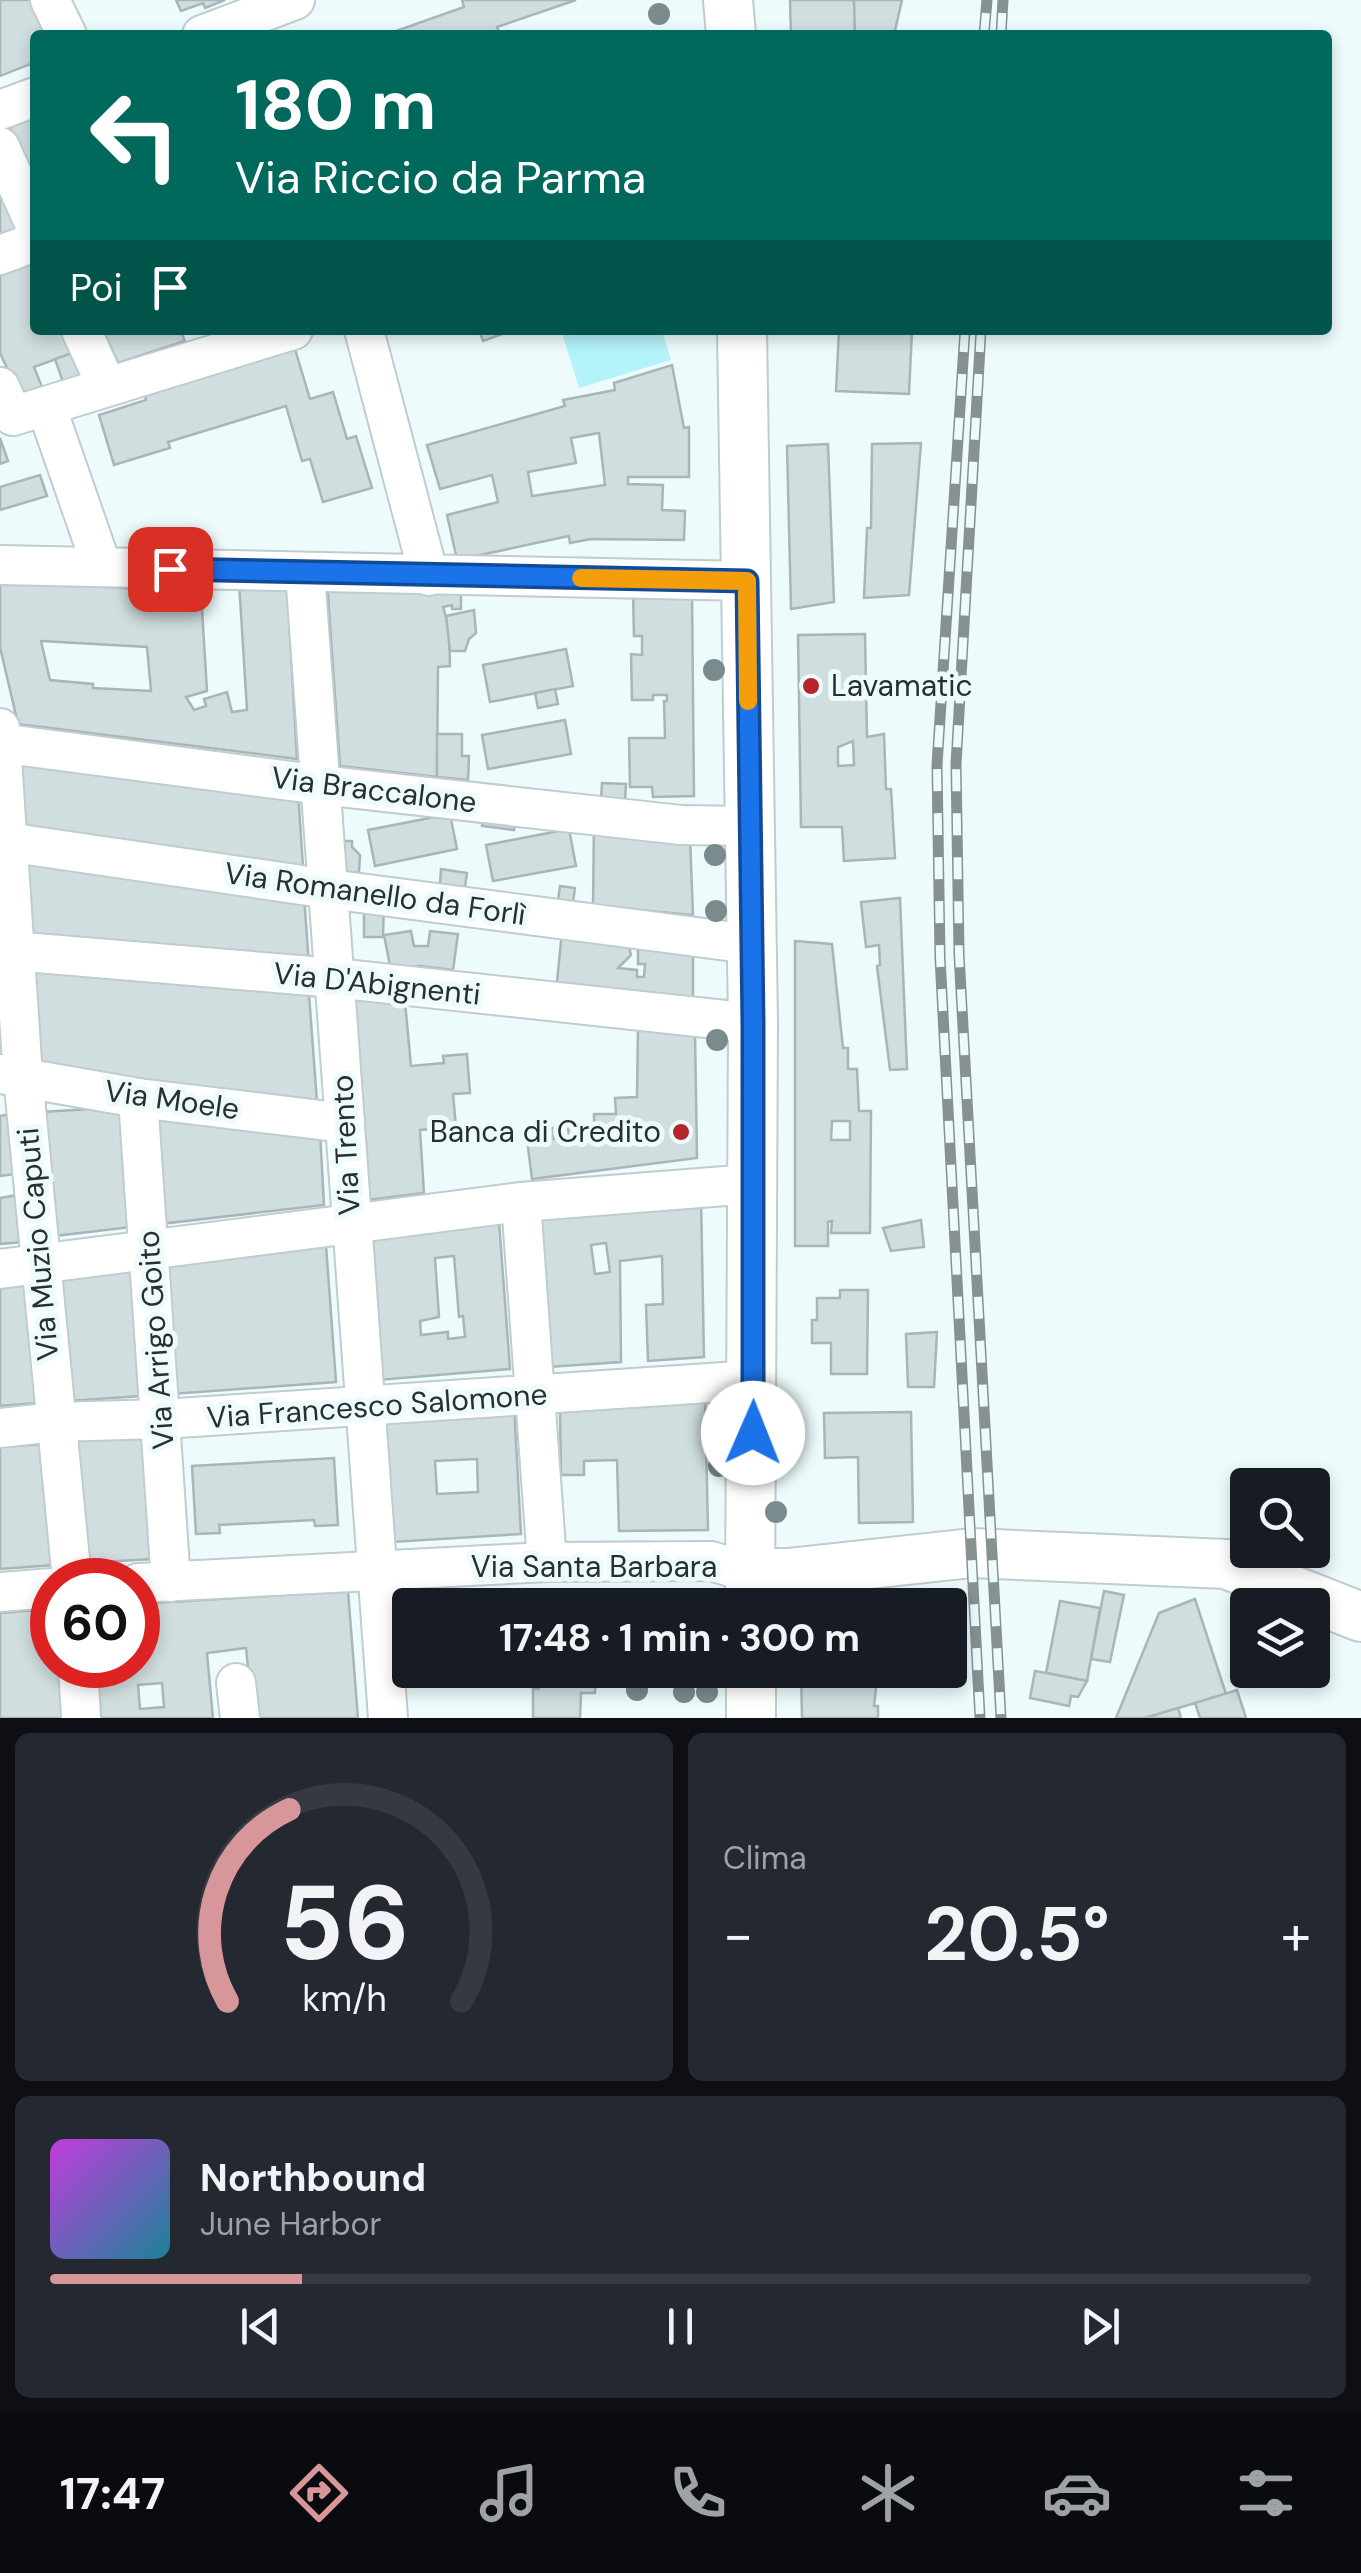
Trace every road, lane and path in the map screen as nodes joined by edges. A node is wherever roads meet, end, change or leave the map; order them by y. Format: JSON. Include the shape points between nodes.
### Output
{"nodes":[{"id":1,"x":50,"y":0,"type":"edge"},
{"id":2,"x":728,"y":0,"type":"edge"},
{"id":3,"x":286,"y":10,"type":"edge"},
{"id":4,"x":65,"y":30,"type":"edge"},
{"id":5,"x":219,"y":30,"type":"edge"},
{"id":6,"x":731,"y":30,"type":"edge"},
{"id":7,"x":30,"y":99,"type":"edge"},
{"id":8,"x":0,"y":110,"type":"edge"},
{"id":9,"x":0,"y":147,"type":"edge"},
{"id":10,"x":30,"y":214,"type":"edge"},
{"id":11,"x":30,"y":244,"type":"edge"},
{"id":12,"x":0,"y":255,"type":"edge"},
{"id":13,"x":84,"y":335,"type":"edge"},
{"id":14,"x":259,"y":335,"type":"edge"},
{"id":15,"x":365,"y":335,"type":"edge"},
{"id":16,"x":742,"y":335,"type":"edge"},
{"id":17,"x":204,"y":343,"type":"edge"},
{"id":18,"x":106,"y":386,"type":"junction"},
{"id":19,"x":0,"y":387,"type":"edge"},
{"id":20,"x":46,"y":406,"type":"junction"},
{"id":21,"x":0,"y":565,"type":"edge"},
{"id":22,"x":102,"y":567,"type":"junction"},
{"id":23,"x":306,"y":572,"type":"junction"},
{"id":24,"x":428,"y":576,"type":"junction"},
{"id":25,"x":747,"y":581,"type":"junction"},
{"id":26,"x":1,"y":738,"type":"edge"},
{"id":27,"x":321,"y":785,"type":"junction"},
{"id":28,"x":748,"y":826,"type":"junction"},
{"id":29,"x":2,"y":841,"type":"edge"},
{"id":30,"x":328,"y":889,"type":"junction"},
{"id":31,"x":750,"y":944,"type":"junction"},
{"id":32,"x":8,"y":951,"type":"edge"},
{"id":33,"x":335,"y":978,"type":"junction"},
{"id":34,"x":753,"y":1023,"type":"junction"},
{"id":35,"x":12,"y":1090,"type":"edge"},
{"id":36,"x":138,"y":1098,"type":"junction"},
{"id":37,"x":345,"y":1123,"type":"junction"},
{"id":38,"x":751,"y":1184,"type":"junction"},
{"id":39,"x":521,"y":1202,"type":"junction"},
{"id":40,"x":350,"y":1222,"type":"junction"},
{"id":41,"x":148,"y":1249,"type":"junction"},
{"id":42,"x":40,"y":1264,"type":"junction"},
{"id":43,"x":0,"y":1269,"type":"edge"},
{"id":44,"x":754,"y":1380,"type":"junction"},
{"id":45,"x":534,"y":1396,"type":"junction"},
{"id":46,"x":366,"y":1406,"type":"junction"},
{"id":47,"x":163,"y":1420,"type":"junction"},
{"id":48,"x":54,"y":1422,"type":"junction"},
{"id":49,"x":0,"y":1428,"type":"edge"},
{"id":50,"x":69,"y":1558,"type":"edge"},
{"id":51,"x":155,"y":1558,"type":"edge"},
{"id":52,"x":547,"y":1562,"type":"junction"},
{"id":53,"x":378,"y":1572,"type":"junction"},
{"id":54,"x":160,"y":1583,"type":"edge"},
{"id":55,"x":749,"y":1588,"type":"edge"},
{"id":56,"x":750,"y":1588,"type":"edge"},
{"id":57,"x":752,"y":1588,"type":"edge"},
{"id":58,"x":30,"y":1590,"type":"edge"},
{"id":59,"x":0,"y":1592,"type":"edge"},
{"id":60,"x":1361,"y":1617,"type":"edge"},
{"id":61,"x":79,"y":1688,"type":"edge"},
{"id":62,"x":751,"y":1688,"type":"edge"},
{"id":63,"x":81,"y":1718,"type":"edge"},
{"id":64,"x":388,"y":1718,"type":"edge"},
{"id":65,"x":752,"y":1718,"type":"edge"}],
"edges":[{"from":1,"to":4,"type":"street"},
{"from":2,"to":6,"type":"main road"},
{"from":3,"to":5,"type":"street"},
{"from":7,"to":8,"type":"street"},
{"from":9,"to":10,"type":"street"},
{"from":11,"to":12,"type":"street"},
{"from":13,"to":18,"type":"street"},
{"from":14,"to":17,"type":"street"},
{"from":15,"to":24,"type":"street"},
{"from":16,"to":25,"type":"main road"},
{"from":17,"to":18,"type":"street"},
{"from":18,"to":20,"type":"street"},
{"from":19,"to":20,"type":"street","via":[[13,416]]},
{"from":20,"to":22,"type":"street"},
{"from":21,"to":22,"type":"street"},
{"from":22,"to":23,"type":"street"},
{"from":23,"to":24,"type":"street"},
{"from":23,"to":27,"type":"street","name":"Via Trento"},
{"from":24,"to":25,"type":"street"},
{"from":25,"to":28,"type":"main road"},
{"from":26,"to":27,"type":"street","name":"Via Braccalone"},
{"from":26,"to":29,"type":"street","name":"Via Muzio Caputi"},
{"from":27,"to":28,"type":"street","name":"Via Braccalone","via":[[681,825]]},
{"from":27,"to":30,"type":"street","name":"Via Trento"},
{"from":28,"to":31,"type":"main road"},
{"from":29,"to":30,"type":"street","name":"Via Romanello da Forlì"},
{"from":29,"to":32,"type":"street","name":"Via Muzio Caputi"},
{"from":30,"to":31,"type":"street","name":"Via Romanello da Forlì"},
{"from":30,"to":33,"type":"street","name":"Via Trento"},
{"from":31,"to":34,"type":"main road"},
{"from":32,"to":33,"type":"street","name":"Via D'Abignenti"},
{"from":32,"to":35,"type":"street","name":"Via Muzio Caputi"},
{"from":33,"to":34,"type":"street","name":"Via D'Abignenti"},
{"from":33,"to":37,"type":"street","name":"Via Trento"},
{"from":34,"to":38,"type":"main road"},
{"from":35,"to":36,"type":"street","name":"Via Moele"},
{"from":35,"to":42,"type":"street","name":"Via Muzio Caputi"},
{"from":36,"to":37,"type":"street","name":"Via Moele"},
{"from":36,"to":41,"type":"street","name":"Via Arrigo Goito"},
{"from":37,"to":40,"type":"street","name":"Via Trento"},
{"from":38,"to":39,"type":"street"},
{"from":38,"to":44,"type":"main road"},
{"from":39,"to":40,"type":"street"},
{"from":39,"to":45,"type":"street"},
{"from":40,"to":41,"type":"street"},
{"from":40,"to":46,"type":"street","name":"Via Trento"},
{"from":41,"to":42,"type":"street"},
{"from":41,"to":47,"type":"street","name":"Via Arrigo Goito"},
{"from":42,"to":43,"type":"street"},
{"from":42,"to":48,"type":"street","name":"Via Muzio Caputi"},
{"from":44,"to":45,"type":"street","name":"Via Francesco Salomone"},
{"from":44,"to":56,"type":"main road"},
{"from":45,"to":46,"type":"street","name":"Via Francesco Salomone"},
{"from":45,"to":52,"type":"street"},
{"from":46,"to":47,"type":"street","name":"Via Francesco Salomone"},
{"from":46,"to":53,"type":"street","name":"Via Trento"},
{"from":47,"to":48,"type":"street","name":"Via Francesco Salomone"},
{"from":47,"to":51,"type":"street","name":"Via Arrigo Goito"},
{"from":48,"to":49,"type":"street","name":"Via Francesco Salomone"},
{"from":48,"to":50,"type":"street","name":"Via Muzio Caputi"},
{"from":52,"to":53,"type":"street","name":"Via Santa Barbara"},
{"from":52,"to":55,"type":"street","name":"Via Santa Barbara","via":[[711,1560]]},
{"from":53,"to":54,"type":"street","name":"Via Santa Barbara"},
{"from":53,"to":64,"type":"street","name":"Via Trento"},
{"from":57,"to":60,"type":"main road","via":[[788,1572],[972,1553],[1226,1564]]},
{"from":58,"to":59,"type":"street"},
{"from":61,"to":63,"type":"street"},
{"from":62,"to":65,"type":"main road"}]}
